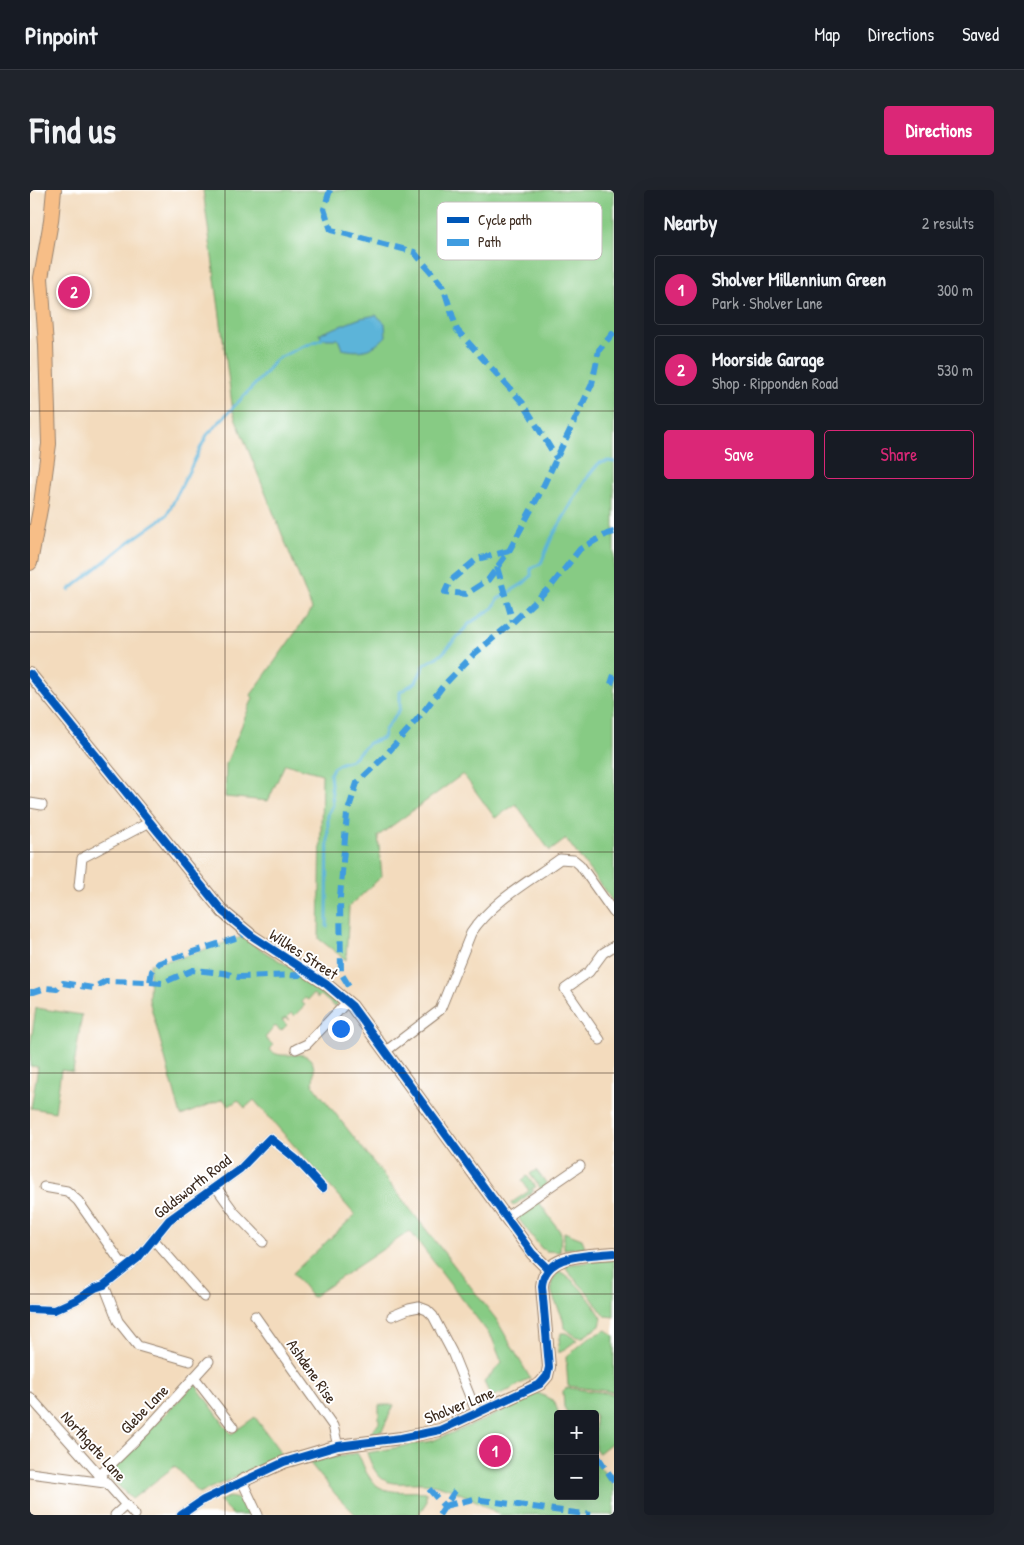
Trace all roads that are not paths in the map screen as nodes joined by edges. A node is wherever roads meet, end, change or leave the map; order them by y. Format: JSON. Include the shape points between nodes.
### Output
{"nodes":[{"id":1,"x":54,"y":190,"type":"edge"},
{"id":2,"x":30,"y":563,"type":"edge"},
{"id":3,"x":30,"y":674,"type":"edge"},
{"id":4,"x":30,"y":802,"type":"edge"},
{"id":5,"x":42,"y":805,"type":"dead end"},
{"id":6,"x":150,"y":822,"type":"junction"},
{"id":7,"x":79,"y":886,"type":"dead end"},
{"id":8,"x":614,"y":913,"type":"edge"},
{"id":9,"x":614,"y":946,"type":"edge"},
{"id":10,"x":348,"y":1001,"type":"junction"},
{"id":11,"x":600,"y":1040,"type":"dead end"},
{"id":12,"x":296,"y":1049,"type":"dead end"},
{"id":13,"x":386,"y":1051,"type":"junction"},
{"id":14,"x":580,"y":1166,"type":"dead end"},
{"id":15,"x":216,"y":1186,"type":"junction"},
{"id":16,"x":44,"y":1187,"type":"dead end"},
{"id":17,"x":323,"y":1188,"type":"dead end"},
{"id":18,"x":506,"y":1217,"type":"junction"},
{"id":19,"x":153,"y":1239,"type":"junction"},
{"id":20,"x":263,"y":1242,"type":"dead end"},
{"id":21,"x":614,"y":1253,"type":"edge"},
{"id":22,"x":128,"y":1266,"type":"junction"},
{"id":23,"x":548,"y":1269,"type":"junction"},
{"id":24,"x":104,"y":1285,"type":"junction"},
{"id":25,"x":204,"y":1297,"type":"dead end"},
{"id":26,"x":30,"y":1309,"type":"edge"},
{"id":27,"x":255,"y":1316,"type":"dead end"},
{"id":28,"x":392,"y":1316,"type":"dead end"},
{"id":29,"x":190,"y":1361,"type":"dead end"},
{"id":30,"x":209,"y":1361,"type":"dead end"},
{"id":31,"x":194,"y":1377,"type":"junction"},
{"id":32,"x":30,"y":1397,"type":"edge"},
{"id":33,"x":477,"y":1414,"type":"junction"},
{"id":34,"x":233,"y":1427,"type":"dead end"},
{"id":35,"x":338,"y":1446,"type":"junction"},
{"id":36,"x":30,"y":1473,"type":"edge"},
{"id":37,"x":102,"y":1479,"type":"junction"},
{"id":38,"x":242,"y":1481,"type":"junction"},
{"id":39,"x":126,"y":1505,"type":"junction"},
{"id":40,"x":115,"y":1515,"type":"edge"},
{"id":41,"x":135,"y":1515,"type":"edge"},
{"id":42,"x":181,"y":1515,"type":"edge"},
{"id":43,"x":258,"y":1515,"type":"edge"}],
"edges":[{"from":1,"to":2,"type":"main road","via":[[41,278],[49,444]]},
{"from":3,"to":6,"type":"street","name":"Wilkes Street"},
{"from":4,"to":5,"type":"street"},
{"from":6,"to":7,"type":"street","via":[[82,858]]},
{"from":6,"to":10,"type":"street","name":"Wilkes Street","via":[[223,912],[252,936]]},
{"from":8,"to":13,"type":"street","via":[[580,864],[574,860],[560,860],[479,921],[471,933],[440,1010]]},
{"from":9,"to":11,"type":"street","via":[[603,953],[589,972],[565,989]]},
{"from":10,"to":12,"type":"street","via":[[307,1044]]},
{"from":10,"to":13,"type":"street","name":"Wilkes Street"},
{"from":13,"to":18,"type":"street","name":"Wilkes Street"},
{"from":14,"to":18,"type":"street"},
{"from":15,"to":17,"type":"street","name":"Goldsworth Road","via":[[240,1169],[270,1138],[305,1167]]},
{"from":15,"to":19,"type":"street","name":"Goldsworth Road","via":[[169,1220]]},
{"from":15,"to":20,"type":"street","via":[[234,1212]]},
{"from":16,"to":22,"type":"street","via":[[67,1191],[78,1201],[120,1261]]},
{"from":18,"to":23,"type":"street","name":"Wilkes Street","via":[[532,1254]]},
{"from":19,"to":22,"type":"street","name":"Goldsworth Road","via":[[147,1250]]},
{"from":19,"to":25,"type":"street"},
{"from":21,"to":23,"type":"street","via":[[561,1260]]},
{"from":22,"to":24,"type":"street","name":"Goldsworth Road"},
{"from":23,"to":33,"type":"street","name":"Sholver Lane","via":[[542,1286],[549,1363],[547,1376],[540,1384]]},
{"from":24,"to":26,"type":"street","name":"Goldsworth Road","via":[[54,1310]]},
{"from":24,"to":29,"type":"street","via":[[118,1322],[138,1346]]},
{"from":27,"to":35,"type":"street","name":"Ashdene Rise","via":[[333,1426]]},
{"from":28,"to":33,"type":"street","via":[[419,1307],[433,1316],[452,1352]]},
{"from":30,"to":31,"type":"street","name":"Glebe Lane"},
{"from":31,"to":34,"type":"street"},
{"from":31,"to":37,"type":"street","name":"Glebe Lane"},
{"from":32,"to":37,"type":"street","name":"Northgate Lane"},
{"from":33,"to":35,"type":"street","name":"Sholver Lane","via":[[420,1435]]},
{"from":35,"to":38,"type":"street","name":"Sholver Lane","via":[[284,1462]]},
{"from":36,"to":37,"type":"street"},
{"from":37,"to":39,"type":"street","name":"Northgate Lane"},
{"from":38,"to":42,"type":"street","name":"Sholver Lane"},
{"from":38,"to":43,"type":"street"},
{"from":39,"to":40,"type":"street"},
{"from":39,"to":41,"type":"street","name":"Northgate Lane"}]}
